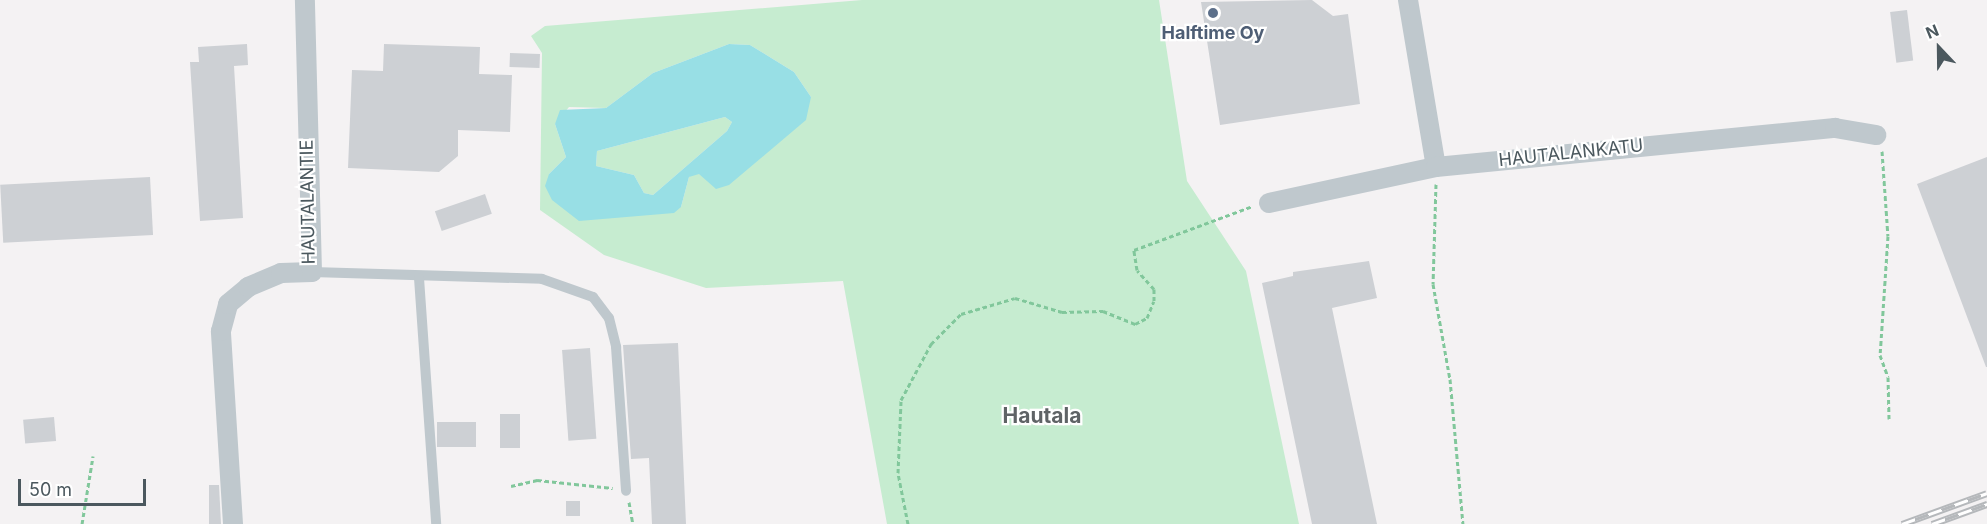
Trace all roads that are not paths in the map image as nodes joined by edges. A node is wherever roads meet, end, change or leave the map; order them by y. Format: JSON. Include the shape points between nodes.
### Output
{"nodes":[{"id":1,"x":305,"y":0,"type":"edge"},
{"id":2,"x":1408,"y":0,"type":"edge"},
{"id":3,"x":1876,"y":135,"type":"road end"},
{"id":4,"x":1436,"y":167,"type":"junction"},
{"id":5,"x":1269,"y":203,"type":"road end"},
{"id":6,"x":312,"y":272,"type":"junction"},
{"id":7,"x":420,"y":278,"type":"junction"},
{"id":8,"x":626,"y":490,"type":"road end"},
{"id":9,"x":233,"y":524,"type":"edge"},
{"id":10,"x":436,"y":524,"type":"edge"}],
"edges":[{"from":1,"to":6,"type":"street","name":"HAUTALANTIE"},
{"from":2,"to":4,"type":"street"},
{"from":3,"to":4,"type":"street","name":"HAUTALANKATU","via":[[1835,128]]},
{"from":4,"to":5,"type":"street","name":"HAUTALANKATU"},
{"from":6,"to":7,"type":"lane"},
{"from":6,"to":9,"type":"street","name":"HAUTALANTIE","via":[[280,273],[248,287],[228,304],[221,331]]},
{"from":7,"to":8,"type":"lane","via":[[542,279],[593,297],[609,318],[616,347]]},
{"from":7,"to":10,"type":"lane"}]}
